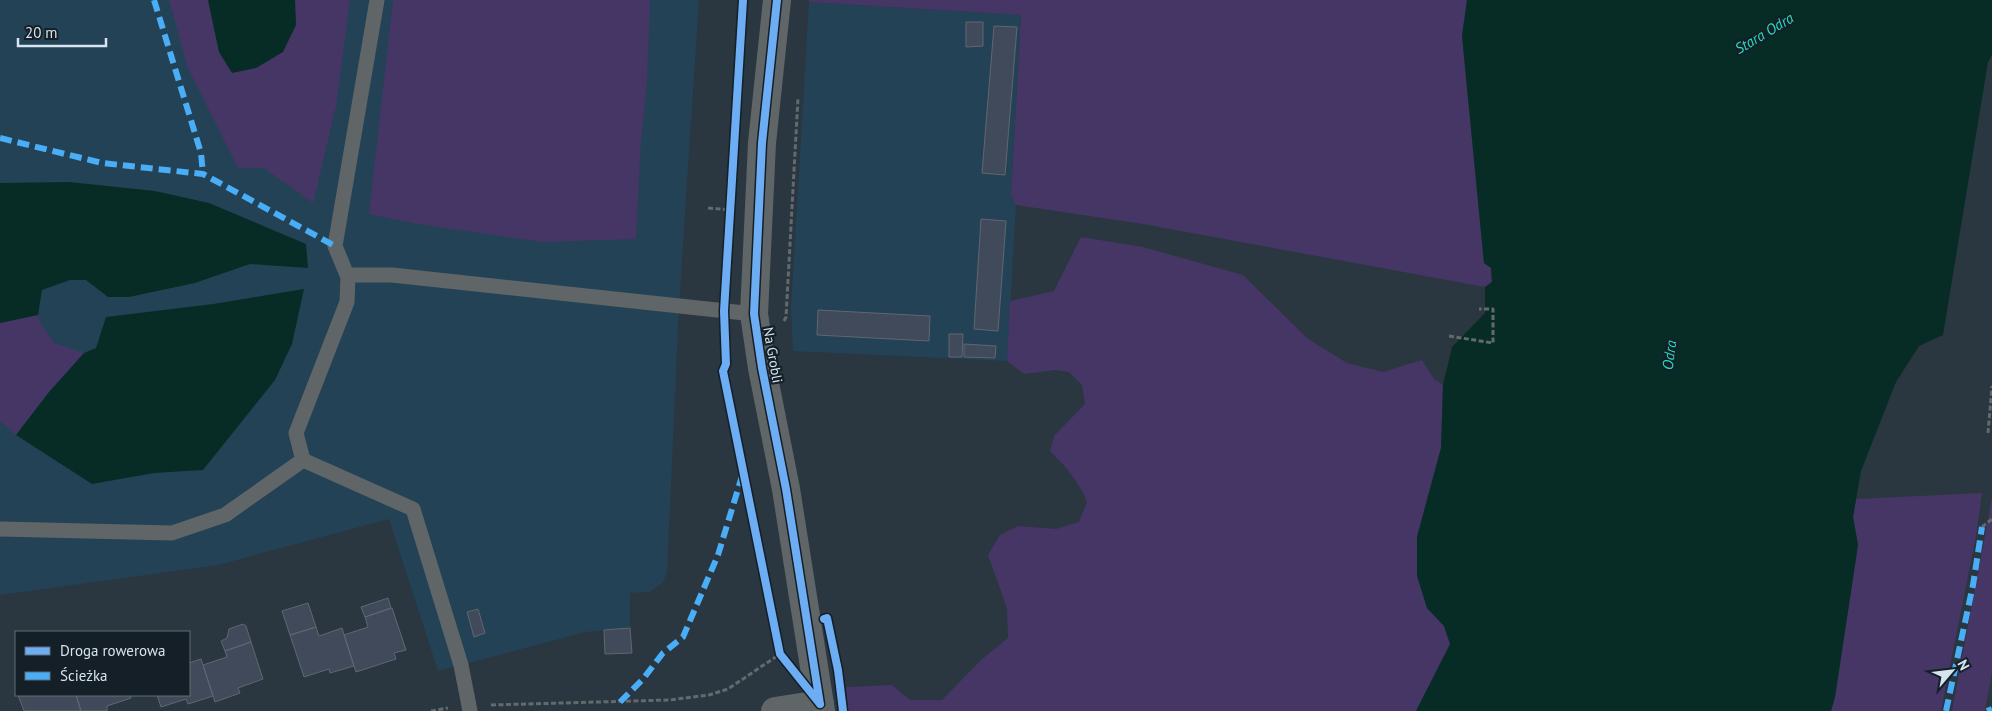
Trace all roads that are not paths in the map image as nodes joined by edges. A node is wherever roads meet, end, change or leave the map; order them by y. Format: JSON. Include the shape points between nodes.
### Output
{"nodes":[{"id":1,"x":377,"y":0,"type":"edge"},
{"id":2,"x":777,"y":0,"type":"edge"},
{"id":3,"x":348,"y":275,"type":"junction"},
{"id":4,"x":754,"y":314,"type":"junction"},
{"id":5,"x":303,"y":460,"type":"junction"},
{"id":6,"x":0,"y":529,"type":"edge"},
{"id":7,"x":821,"y":708,"type":"edge"},
{"id":8,"x":463,"y":709,"type":"edge"},
{"id":9,"x":775,"y":711,"type":"edge"}],
"edges":[{"from":1,"to":3,"type":"lane","via":[[335,246]]},
{"from":2,"to":4,"type":"street","name":"Na Grobli","via":[[762,142]]},
{"from":3,"to":4,"type":"lane","via":[[392,275]]},
{"from":3,"to":5,"type":"lane","via":[[347,302],[296,433]]},
{"from":4,"to":7,"type":"street","name":"Na Grobli"},
{"from":5,"to":6,"type":"lane","via":[[225,515],[172,533]]},
{"from":5,"to":8,"type":"lane","via":[[413,509],[461,665]]},
{"from":7,"to":9,"type":"street"}]}
